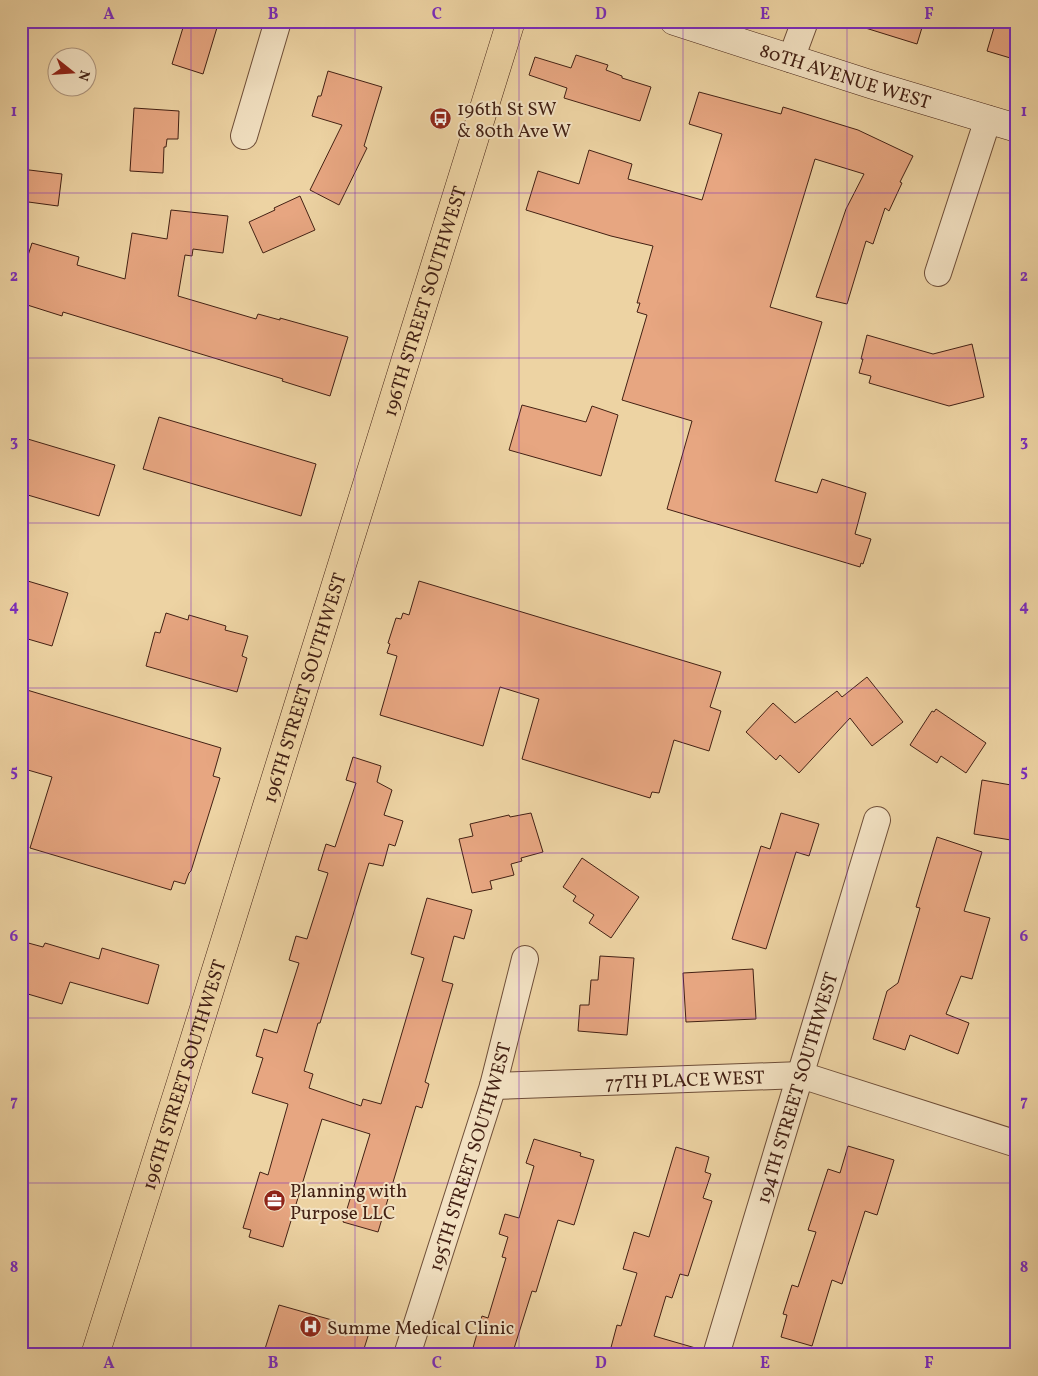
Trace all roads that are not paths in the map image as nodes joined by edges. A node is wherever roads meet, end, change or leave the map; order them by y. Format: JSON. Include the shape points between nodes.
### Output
{"nodes":[{"id":1,"x":278,"y":21,"type":"edge"},
{"id":2,"x":511,"y":21,"type":"edge"},
{"id":3,"x":674,"y":21,"type":"edge"},
{"id":4,"x":805,"y":21,"type":"edge"},
{"id":5,"x":792,"y":59,"type":"junction"},
{"id":6,"x":988,"y":119,"type":"junction"},
{"id":7,"x":1017,"y":128,"type":"edge"},
{"id":8,"x":244,"y":136,"type":"dead end"},
{"id":9,"x":938,"y":273,"type":"dead end"},
{"id":10,"x":877,"y":820,"type":"dead end"},
{"id":11,"x":525,"y":959,"type":"dead end"},
{"id":12,"x":801,"y":1075,"type":"junction"},
{"id":13,"x":493,"y":1086,"type":"junction"},
{"id":14,"x":1017,"y":1144,"type":"edge"},
{"id":15,"x":95,"y":1355,"type":"edge"},
{"id":16,"x":407,"y":1355,"type":"edge"},
{"id":17,"x":716,"y":1355,"type":"edge"}],
"edges":[{"from":1,"to":8,"type":"street"},
{"from":2,"to":15,"type":"main road","name":"196TH STREET SOUTHWEST"},
{"from":3,"to":5,"type":"street","name":"80TH AVENUE WEST"},
{"from":4,"to":5,"type":"street"},
{"from":5,"to":6,"type":"street","name":"80TH AVENUE WEST"},
{"from":6,"to":7,"type":"street","name":"80TH AVENUE WEST"},
{"from":6,"to":9,"type":"street"},
{"from":10,"to":12,"type":"street","name":"194TH STREET SOUTHWEST"},
{"from":11,"to":13,"type":"street","name":"195TH STREET SOUTHWEST"},
{"from":12,"to":13,"type":"street","name":"77TH PLACE WEST"},
{"from":12,"to":14,"type":"street","name":"77TH PLACE WEST"},
{"from":12,"to":17,"type":"street","name":"194TH STREET SOUTHWEST"},
{"from":13,"to":16,"type":"street","name":"195TH STREET SOUTHWEST"}]}
